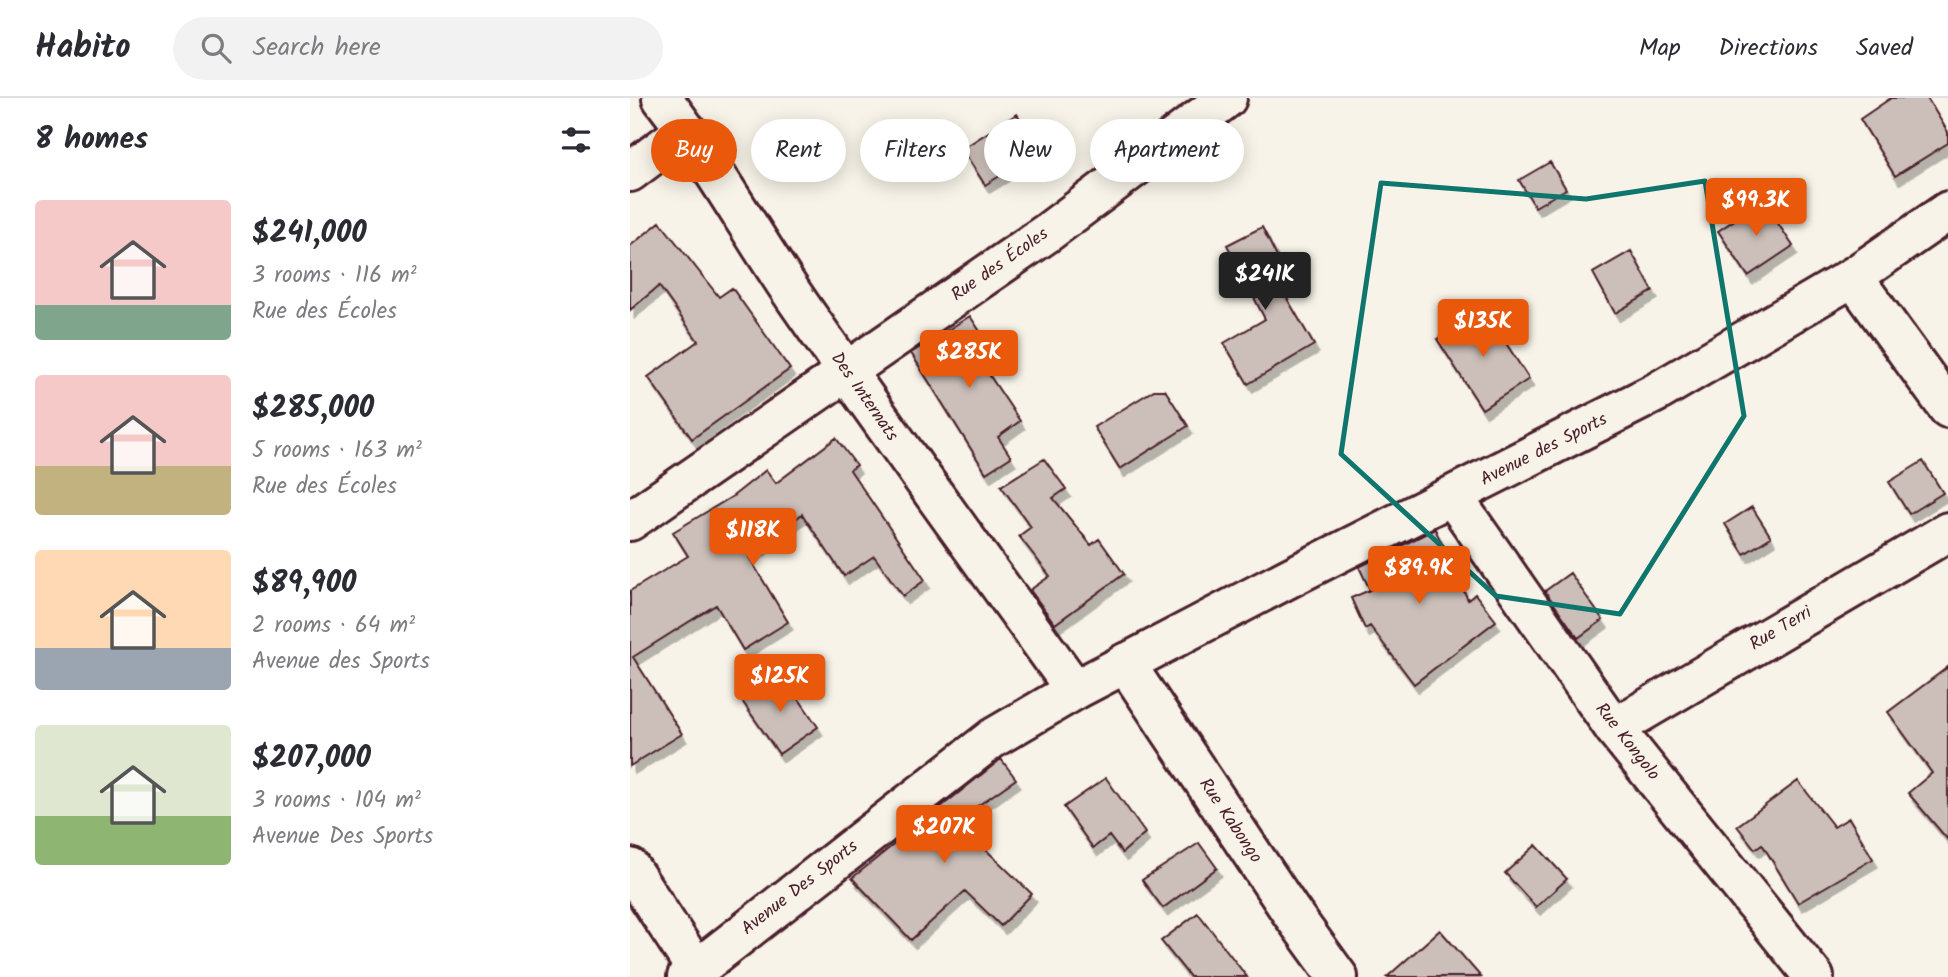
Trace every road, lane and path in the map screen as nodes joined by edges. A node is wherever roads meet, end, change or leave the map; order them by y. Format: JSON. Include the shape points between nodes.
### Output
{"nodes":[{"id":1,"x":662,"y":98,"type":"edge"},
{"id":2,"x":1227,"y":98,"type":"edge"},
{"id":3,"x":678,"y":119,"type":"edge"},
{"id":4,"x":651,"y":156,"type":"edge"},
{"id":5,"x":630,"y":172,"type":"edge"},
{"id":6,"x":720,"y":182,"type":"edge"},
{"id":7,"x":1948,"y":211,"type":"edge"},
{"id":8,"x":1853,"y":276,"type":"junction"},
{"id":9,"x":846,"y":372,"type":"junction"},
{"id":10,"x":1948,"y":408,"type":"edge"},
{"id":11,"x":1453,"y":497,"type":"junction"},
{"id":12,"x":630,"y":521,"type":"edge"},
{"id":13,"x":1948,"y":532,"type":"edge"},
{"id":14,"x":1125,"y":663,"type":"junction"},
{"id":15,"x":1074,"y":690,"type":"junction"},
{"id":16,"x":1615,"y":728,"type":"junction"},
{"id":17,"x":630,"y":868,"type":"edge"},
{"id":18,"x":692,"y":973,"type":"edge"},
{"id":19,"x":1338,"y":977,"type":"edge"},
{"id":20,"x":1814,"y":977,"type":"edge"}],
"edges":[{"from":1,"to":3,"type":"street","name":"Des Internats"},
{"from":2,"to":9,"type":"street","name":"Rue des Écoles","via":[[1047,233]]},
{"from":4,"to":5,"type":"street"},
{"from":6,"to":9,"type":"street","name":"Des Internats"},
{"from":7,"to":8,"type":"street","name":"Avenue des Sports"},
{"from":8,"to":10,"type":"street"},
{"from":8,"to":11,"type":"street","name":"Avenue des Sports","via":[[1657,392]]},
{"from":9,"to":12,"type":"street","name":"Rue des Écoles"},
{"from":9,"to":15,"type":"street","name":"Des Internats"},
{"from":11,"to":14,"type":"street","name":"Avenue des Sports"},
{"from":11,"to":16,"type":"street","name":"Rue Kongolo"},
{"from":13,"to":16,"type":"street","name":"Rue Terri"},
{"from":14,"to":15,"type":"street","name":"Avenue Des Sports"},
{"from":14,"to":19,"type":"street","name":"Rue Kabongo"},
{"from":15,"to":18,"type":"street","name":"Avenue Des Sports","via":[[993,738]]},
{"from":16,"to":20,"type":"street","name":"Rue Kongolo"},
{"from":17,"to":18,"type":"street"}]}
